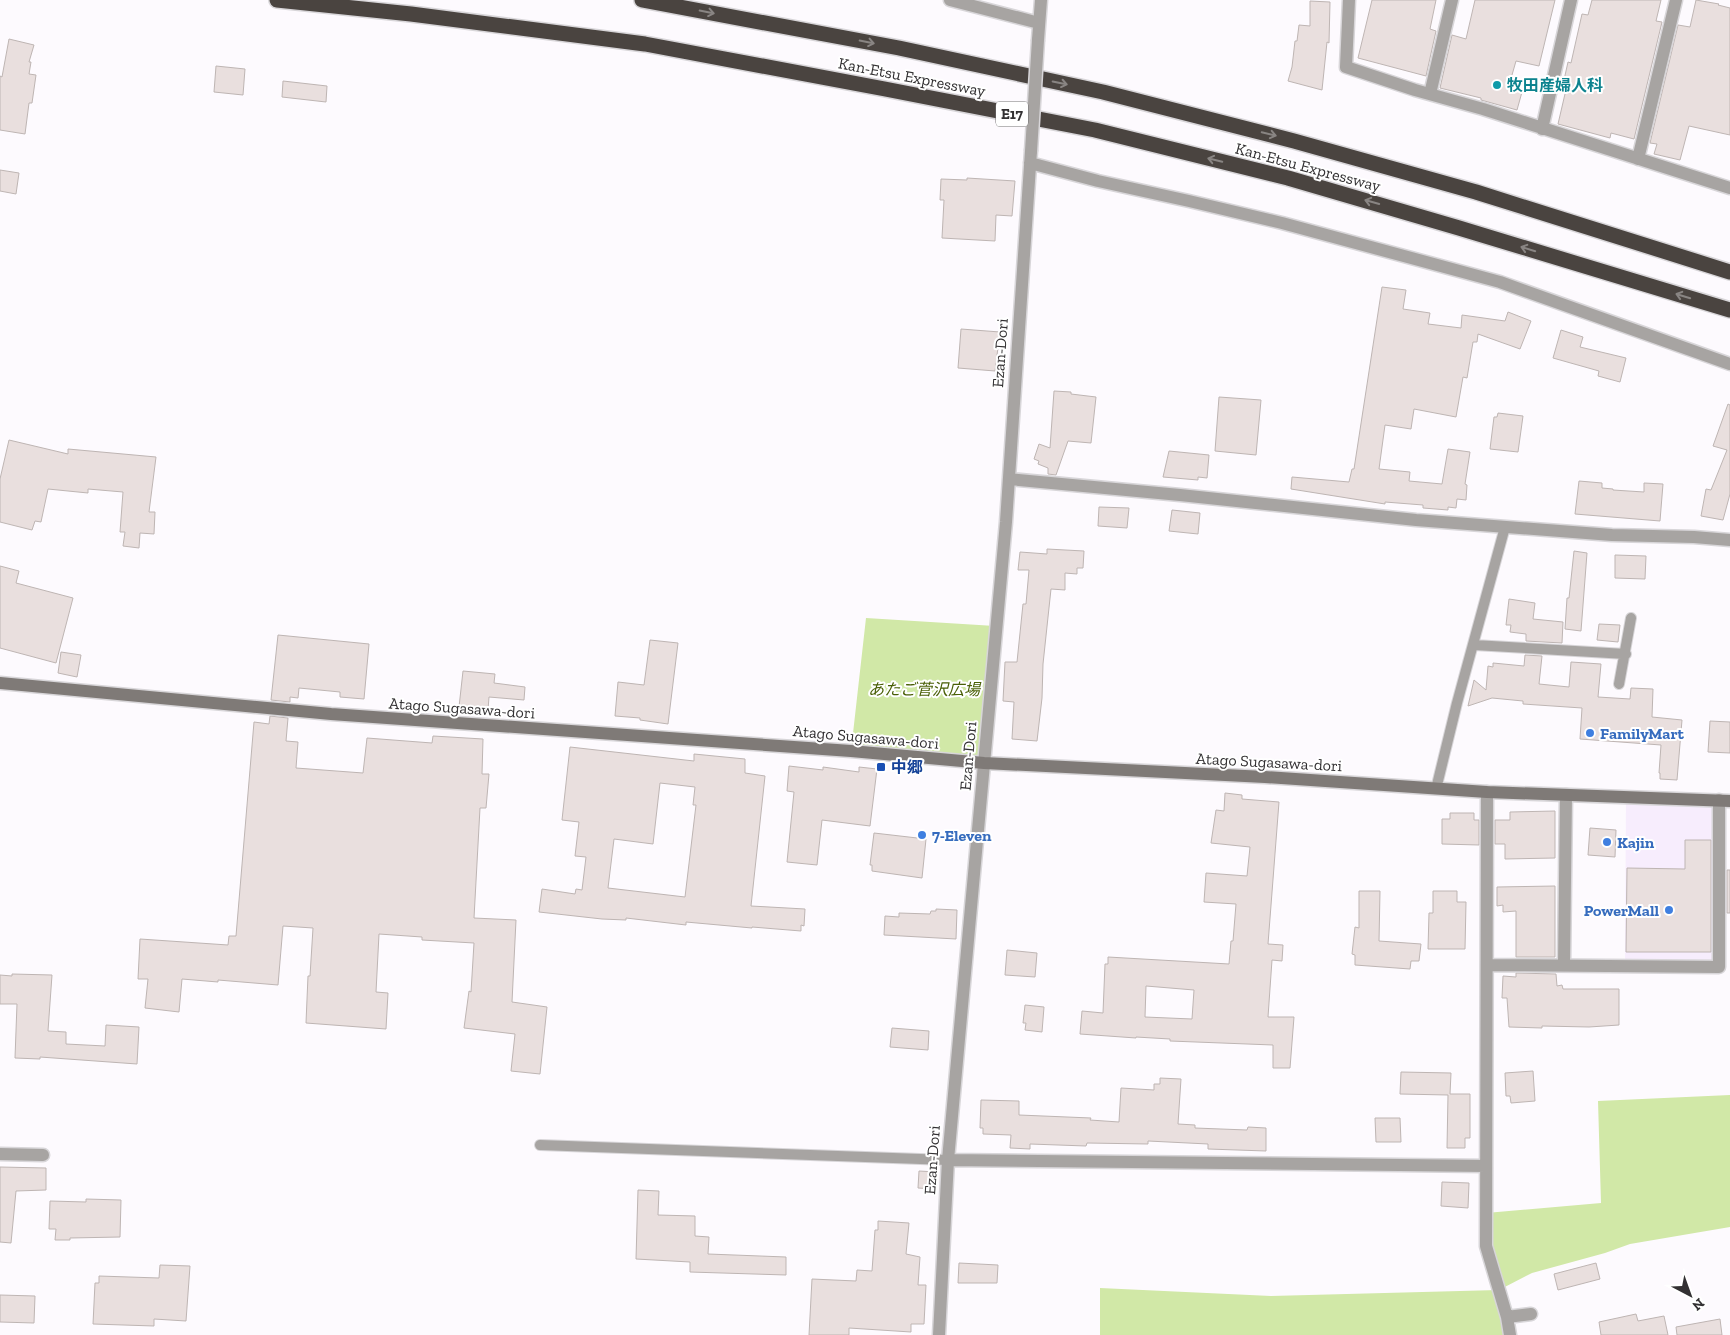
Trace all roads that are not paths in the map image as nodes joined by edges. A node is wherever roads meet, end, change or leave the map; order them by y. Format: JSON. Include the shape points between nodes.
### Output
{"nodes":[{"id":1,"x":277,"y":0,"type":"edge"},
{"id":2,"x":642,"y":0,"type":"edge"},
{"id":3,"x":950,"y":0,"type":"edge"},
{"id":4,"x":1041,"y":0,"type":"edge"},
{"id":5,"x":1349,"y":0,"type":"edge"},
{"id":6,"x":1452,"y":0,"type":"edge"},
{"id":7,"x":1572,"y":0,"type":"edge"},
{"id":8,"x":1676,"y":0,"type":"edge"},
{"id":9,"x":1039,"y":23,"type":"junction"},
{"id":10,"x":1430,"y":94,"type":"junction"},
{"id":11,"x":1542,"y":129,"type":"junction"},
{"id":12,"x":1031,"y":157,"type":"junction"},
{"id":13,"x":1638,"y":159,"type":"junction"},
{"id":14,"x":1730,"y":188,"type":"edge"},
{"id":15,"x":1730,"y":272,"type":"edge"},
{"id":16,"x":1730,"y":310,"type":"edge"},
{"id":17,"x":1730,"y":364,"type":"edge"},
{"id":18,"x":1009,"y":479,"type":"junction"},
{"id":19,"x":1505,"y":527,"type":"junction"},
{"id":20,"x":1730,"y":540,"type":"edge"},
{"id":21,"x":1632,"y":618,"type":"dead end"},
{"id":22,"x":1474,"y":645,"type":"junction"},
{"id":23,"x":1626,"y":654,"type":"junction"},
{"id":24,"x":0,"y":683,"type":"edge"},
{"id":25,"x":1620,"y":684,"type":"dead end"},
{"id":26,"x":984,"y":763,"type":"junction"},
{"id":27,"x":1436,"y":789,"type":"junction"},
{"id":28,"x":1487,"y":792,"type":"junction"},
{"id":29,"x":1566,"y":795,"type":"junction"},
{"id":30,"x":1725,"y":800,"type":"edge"},
{"id":31,"x":1488,"y":965,"type":"junction"},
{"id":32,"x":1564,"y":965,"type":"junction"},
{"id":33,"x":540,"y":1144,"type":"dead end"},
{"id":34,"x":0,"y":1154,"type":"edge"},
{"id":35,"x":43,"y":1155,"type":"dead end"},
{"id":36,"x":948,"y":1160,"type":"junction"},
{"id":37,"x":1486,"y":1166,"type":"junction"},
{"id":38,"x":1532,"y":1314,"type":"dead end"},
{"id":39,"x":1507,"y":1317,"type":"junction"},
{"id":40,"x":940,"y":1335,"type":"edge"},
{"id":41,"x":1510,"y":1335,"type":"edge"}],
"edges":[{"from":16,"to":1,"type":"highway","name":"Kan-Etsu Expressway","number":"E17","one_way":true,"via":[[1288,178],[1095,130],[645,44]]},
{"from":2,"to":15,"type":"highway","name":"Kan-Etsu Expressway","one_way":true,"via":[[899,48],[1103,92],[1457,187]]},
{"from":3,"to":9,"type":"street"},
{"from":4,"to":9,"type":"street"},
{"from":5,"to":10,"type":"street","via":[[1346,67]]},
{"from":6,"to":10,"type":"street"},
{"from":7,"to":11,"type":"street"},
{"from":8,"to":13,"type":"street"},
{"from":9,"to":12,"type":"street","bridge":true},
{"from":10,"to":11,"type":"street"},
{"from":11,"to":13,"type":"street"},
{"from":12,"to":17,"type":"street","via":[[1098,181],[1273,221],[1500,282]]},
{"from":12,"to":18,"type":"street","name":"Ezan-Dori"},
{"from":13,"to":14,"type":"street"},
{"from":18,"to":19,"type":"street"},
{"from":18,"to":26,"type":"street","name":"Ezan-Dori"},
{"from":19,"to":20,"type":"street"},
{"from":19,"to":22,"type":"lane"},
{"from":21,"to":23,"type":"lane"},
{"from":22,"to":23,"type":"lane"},
{"from":22,"to":27,"type":"lane"},
{"from":23,"to":25,"type":"lane"},
{"from":24,"to":26,"type":"street","name":"Atago Sugasawa-dori","via":[[331,714]]},
{"from":26,"to":27,"type":"street","name":"Atago Sugasawa-dori"},
{"from":26,"to":36,"type":"street","name":"Ezan-Dori"},
{"from":27,"to":28,"type":"street","name":"Atago Sugasawa-dori"},
{"from":28,"to":29,"type":"street","name":"Atago Sugasawa-dori"},
{"from":28,"to":31,"type":"street"},
{"from":29,"to":30,"type":"street","name":"Atago Sugasawa-dori"},
{"from":29,"to":32,"type":"street"},
{"from":30,"to":32,"type":"street","via":[[1719,967]]},
{"from":31,"to":32,"type":"street"},
{"from":31,"to":37,"type":"street"},
{"from":33,"to":36,"type":"lane"},
{"from":34,"to":35,"type":"street"},
{"from":36,"to":37,"type":"street"},
{"from":36,"to":40,"type":"street","name":"Ezan-Dori"},
{"from":37,"to":39,"type":"street","via":[[1486,1246]]},
{"from":38,"to":39,"type":"street"},
{"from":39,"to":41,"type":"street"}]}
